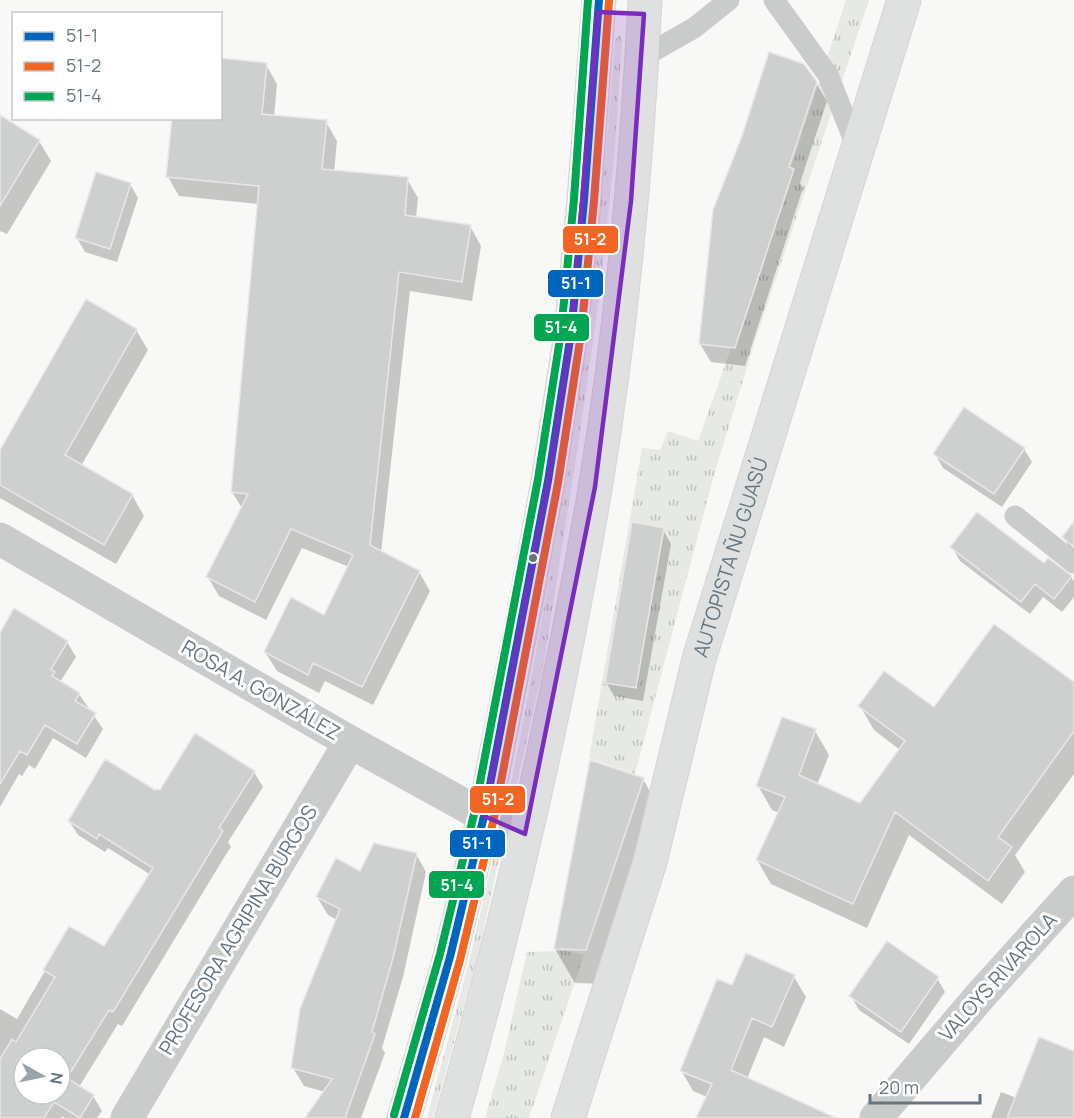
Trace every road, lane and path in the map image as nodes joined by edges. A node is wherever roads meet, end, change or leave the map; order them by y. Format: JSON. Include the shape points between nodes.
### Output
{"nodes":[{"id":1,"x":729,"y":0,"type":"edge"},
{"id":2,"x":774,"y":0,"type":"edge"},
{"id":3,"x":904,"y":0,"type":"edge"},
{"id":4,"x":599,"y":6,"type":"edge"},
{"id":5,"x":645,"y":7,"type":"edge"},
{"id":6,"x":641,"y":58,"type":"junction"},
{"id":7,"x":858,"y":148,"type":"junction"},
{"id":8,"x":1015,"y":516,"type":"dead end"},
{"id":9,"x":0,"y":539,"type":"edge"},
{"id":10,"x":1074,"y":563,"type":"edge"},
{"id":11,"x":350,"y":742,"type":"junction"},
{"id":12,"x":484,"y":816,"type":"junction"},
{"id":13,"x":525,"y":834,"type":"junction"},
{"id":14,"x":1074,"y":892,"type":"edge"},
{"id":15,"x":127,"y":1118,"type":"edge"},
{"id":16,"x":404,"y":1118,"type":"edge"},
{"id":17,"x":452,"y":1118,"type":"edge"},
{"id":18,"x":568,"y":1118,"type":"edge"},
{"id":19,"x":876,"y":1118,"type":"edge"}],
"edges":[{"from":1,"to":6,"type":"lane","via":[[694,28]]},
{"from":2,"to":7,"type":"lane","via":[[828,75]]},
{"from":3,"to":7,"type":"main road","name":"AUTOPISTA ÑU GUASÚ"},
{"from":4,"to":5,"type":"main road"},
{"from":4,"to":12,"type":"main road","via":[[571,333],[549,481]]},
{"from":5,"to":6,"type":"main road"},
{"from":6,"to":13,"type":"main road","via":[[630,212],[595,487],[560,680]]},
{"from":7,"to":18,"type":"main road","name":"AUTOPISTA ÑU GUASÚ","via":[[699,659],[650,862]]},
{"from":8,"to":10,"type":"lane"},
{"from":9,"to":11,"type":"street","name":"ROSA A. GONZÁLEZ"},
{"from":11,"to":12,"type":"street","name":"ROSA A. GONZÁLEZ"},
{"from":11,"to":15,"type":"street","name":"PROFESORA AGRIPINA BURGOS"},
{"from":12,"to":13,"type":"street","name":"ROSA A. GONZÁLEZ"},
{"from":12,"to":16,"type":"main road","via":[[450,957]]},
{"from":13,"to":17,"type":"main road"},
{"from":14,"to":19,"type":"street","name":"VALOYS RIVAROLA"}]}
